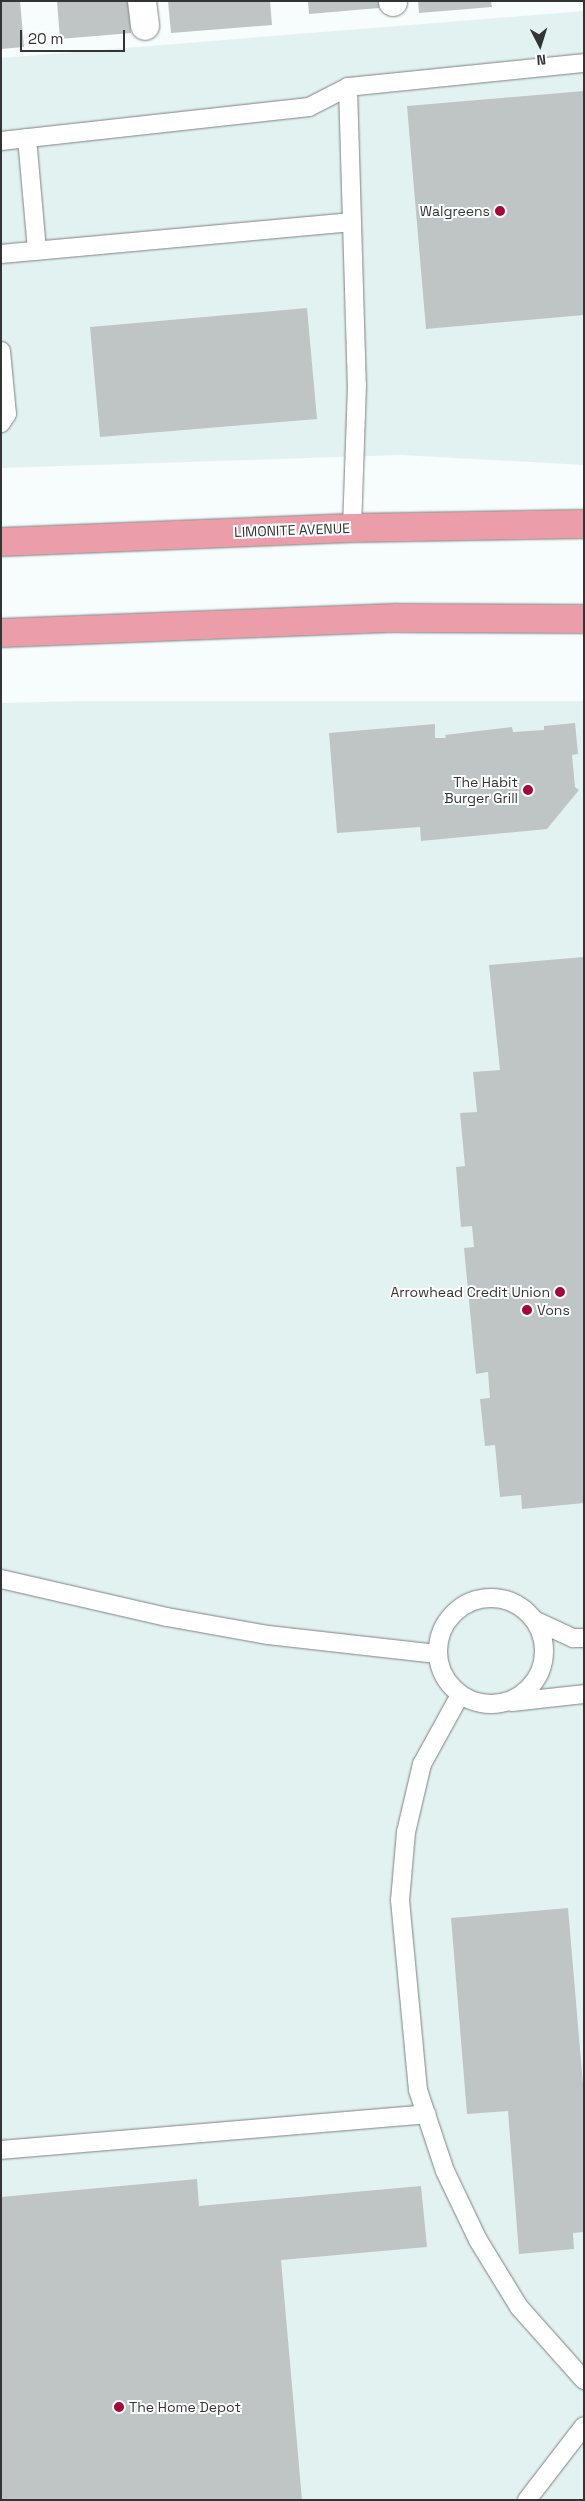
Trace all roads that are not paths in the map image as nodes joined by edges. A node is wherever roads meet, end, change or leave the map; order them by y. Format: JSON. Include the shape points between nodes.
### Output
{"nodes":[{"id":1,"x":584,"y":63,"type":"edge"},
{"id":2,"x":348,"y":87,"type":"junction"},
{"id":3,"x":27,"y":138,"type":"junction"},
{"id":4,"x":1,"y":141,"type":"edge"},
{"id":5,"x":352,"y":222,"type":"junction"},
{"id":6,"x":37,"y":251,"type":"junction"},
{"id":7,"x":1,"y":254,"type":"edge"},
{"id":8,"x":1,"y":351,"type":"edge"},
{"id":9,"x":1,"y":423,"type":"edge"},
{"id":10,"x":584,"y":524,"type":"edge"},
{"id":11,"x":352,"y":528,"type":"junction"},
{"id":12,"x":1,"y":542,"type":"edge"},
{"id":13,"x":584,"y":619,"type":"edge"},
{"id":14,"x":1,"y":633,"type":"edge"},
{"id":15,"x":1,"y":1579,"type":"edge"},
{"id":16,"x":536,"y":1621,"type":"junction"},
{"id":17,"x":584,"y":1638,"type":"edge"},
{"id":18,"x":437,"y":1654,"type":"junction"},
{"id":19,"x":584,"y":1694,"type":"edge"},
{"id":20,"x":460,"y":1695,"type":"junction"},
{"id":21,"x":509,"y":1702,"type":"junction"},
{"id":22,"x":426,"y":2114,"type":"junction"},
{"id":23,"x":1,"y":2150,"type":"edge"},
{"id":24,"x":584,"y":2380,"type":"edge"},
{"id":25,"x":584,"y":2426,"type":"edge"},
{"id":26,"x":527,"y":2500,"type":"edge"}],
"edges":[{"from":1,"to":2,"type":"lane"},
{"from":2,"to":3,"type":"lane","via":[[309,107]]},
{"from":2,"to":5,"type":"lane"},
{"from":3,"to":4,"type":"lane"},
{"from":3,"to":6,"type":"lane"},
{"from":5,"to":6,"type":"lane"},
{"from":5,"to":11,"type":"lane","via":[[357,386]]},
{"from":6,"to":7,"type":"lane"},
{"from":8,"to":9,"type":"lane","via":[[7,414]]},
{"from":10,"to":11,"type":"main road","name":"LIMONITE AVENUE"},
{"from":11,"to":12,"type":"main road","name":"LIMONITE AVENUE"},
{"from":13,"to":14,"type":"main road","via":[[395,618]]},
{"from":15,"to":18,"type":"lane","via":[[167,1617],[268,1635]]},
{"from":16,"to":17,"type":"lane","via":[[573,1638]]},
{"from":16,"to":18,"type":"lane","via":[[525,1609],[510,1601],[494,1598],[477,1600],[460,1607],[448,1620],[440,1636]]},
{"from":16,"to":21,"type":"lane","via":[[546,1652],[543,1668],[535,1683]]},
{"from":18,"to":20,"type":"lane","via":[[448,1684]]},
{"from":19,"to":21,"type":"lane"},
{"from":20,"to":21,"type":"lane","via":[[483,1704]]},
{"from":20,"to":22,"type":"lane","via":[[422,1764],[406,1832],[400,1900],[418,2090]]},
{"from":22,"to":23,"type":"lane"},
{"from":22,"to":24,"type":"lane","via":[[445,2171],[478,2240],[519,2307]]},
{"from":25,"to":26,"type":"lane"}]}
